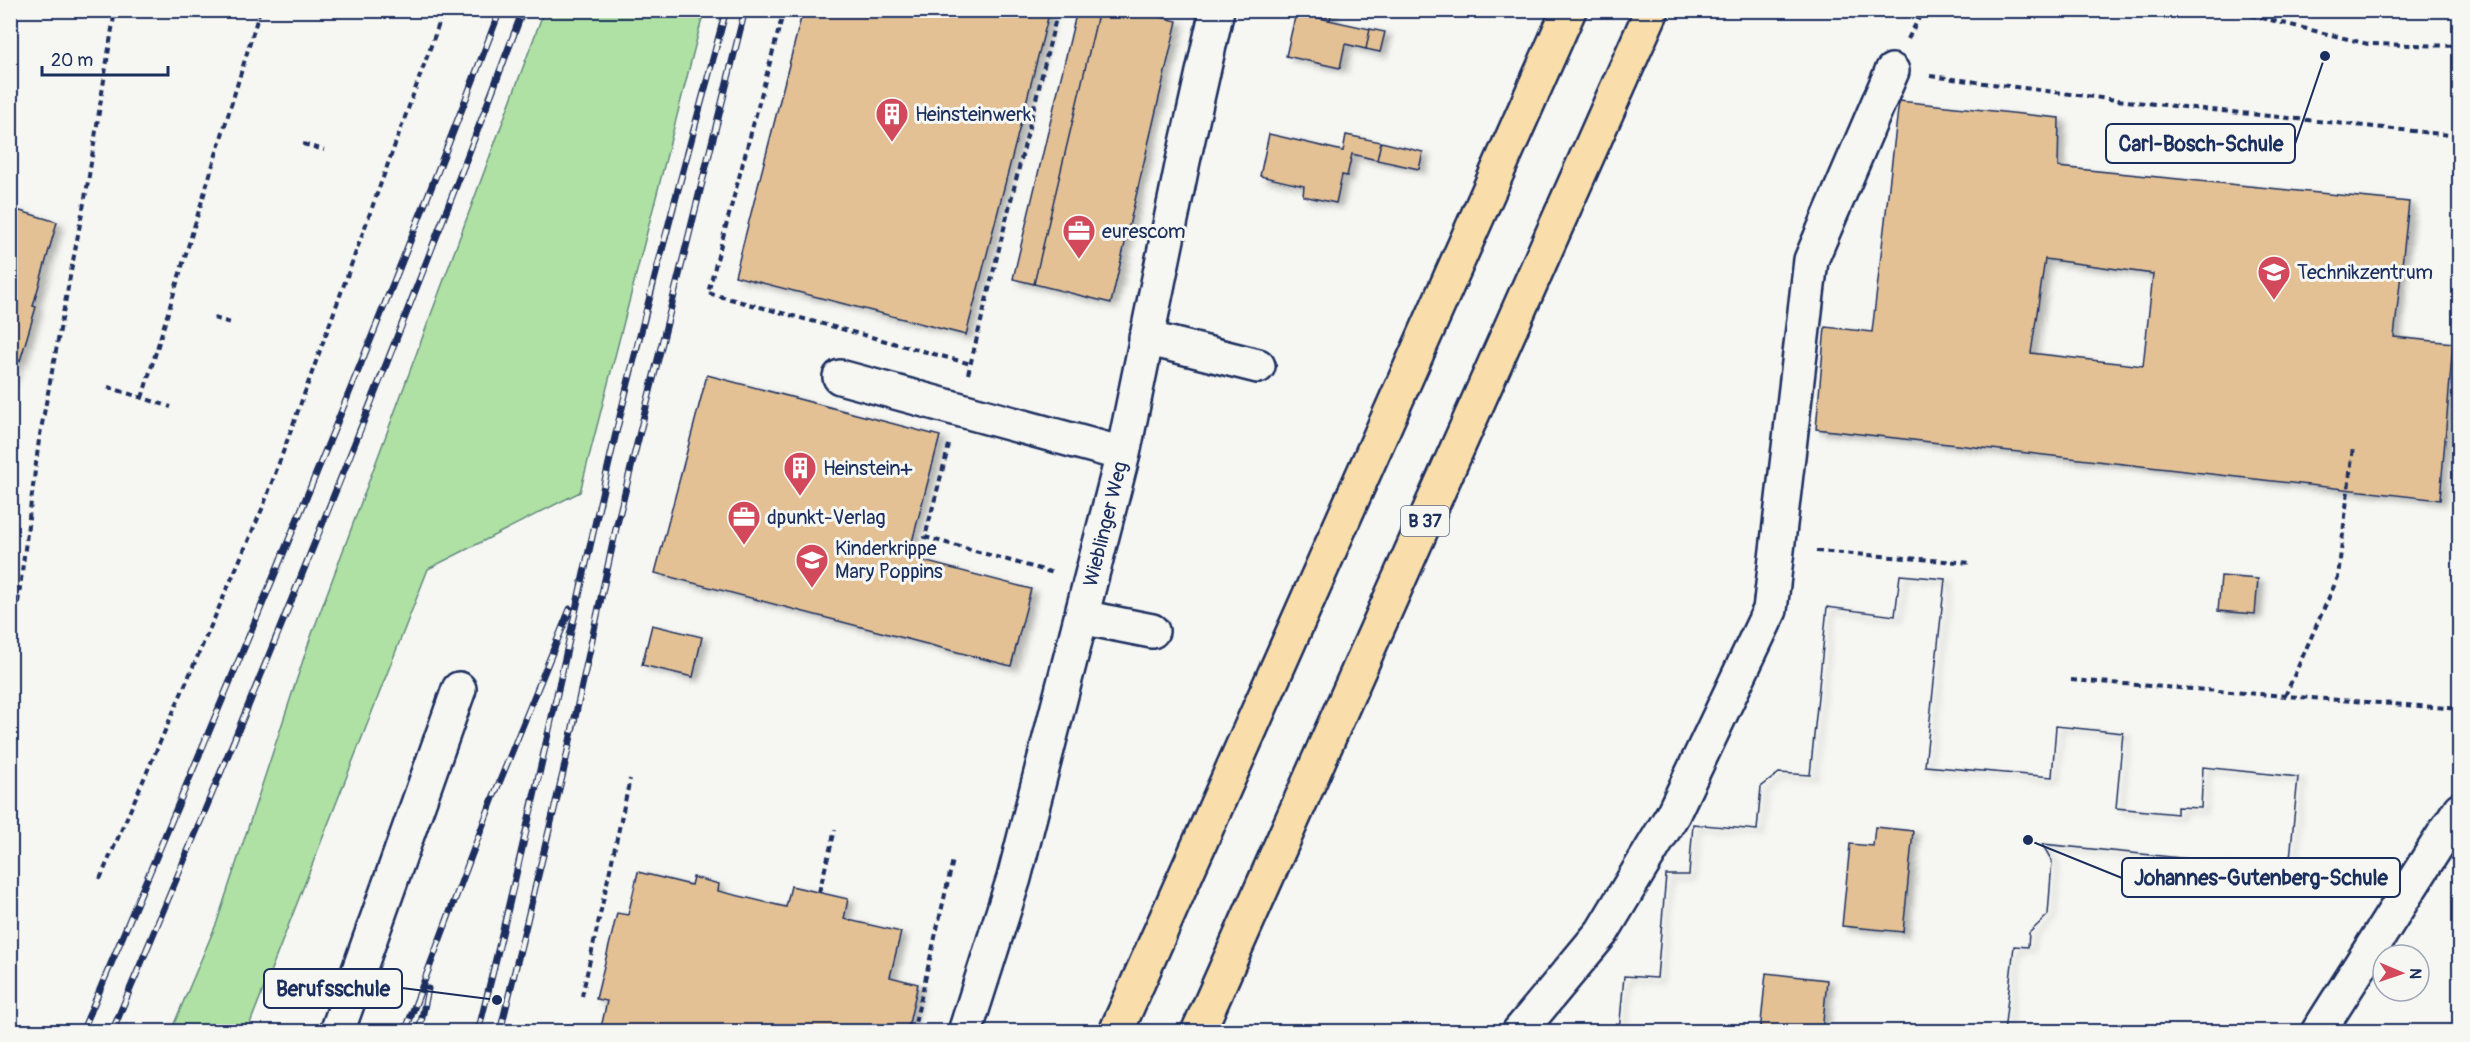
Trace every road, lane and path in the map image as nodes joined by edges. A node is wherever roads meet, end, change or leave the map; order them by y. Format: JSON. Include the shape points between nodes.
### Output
{"nodes":[{"id":1,"x":115,"y":10,"type":"edge"},
{"id":2,"x":260,"y":10,"type":"edge"},
{"id":3,"x":444,"y":10,"type":"edge"},
{"id":4,"x":784,"y":10,"type":"edge"},
{"id":5,"x":1058,"y":10,"type":"edge"},
{"id":6,"x":1217,"y":10,"type":"edge"},
{"id":7,"x":1569,"y":10,"type":"edge"},
{"id":8,"x":1652,"y":10,"type":"edge"},
{"id":9,"x":2230,"y":10,"type":"edge"},
{"id":10,"x":2460,"y":46,"type":"edge"},
{"id":11,"x":1892,"y":70,"type":"joint"},
{"id":12,"x":2460,"y":136,"type":"edge"},
{"id":13,"x":303,"y":144,"type":"dead end"},
{"id":14,"x":324,"y":150,"type":"dead end"},
{"id":15,"x":214,"y":318,"type":"dead end"},
{"id":16,"x":234,"y":324,"type":"dead end"},
{"id":17,"x":1146,"y":338,"type":"junction"},
{"id":18,"x":1258,"y":366,"type":"dead end"},
{"id":19,"x":840,"y":377,"type":"dead end"},
{"id":20,"x":108,"y":387,"type":"dead end"},
{"id":21,"x":142,"y":398,"type":"junction"},
{"id":22,"x":171,"y":407,"type":"dead end"},
{"id":23,"x":959,"y":409,"type":"junction"},
{"id":24,"x":2353,"y":447,"type":"dead end"},
{"id":25,"x":1123,"y":454,"type":"junction"},
{"id":26,"x":1777,"y":548,"type":"junction"},
{"id":27,"x":1971,"y":563,"type":"dead end"},
{"id":28,"x":1090,"y":583,"type":"junction"},
{"id":29,"x":1081,"y":617,"type":"junction"},
{"id":30,"x":1152,"y":631,"type":"dead end"},
{"id":31,"x":10,"y":665,"type":"edge"},
{"id":32,"x":2071,"y":680,"type":"dead end"},
{"id":33,"x":459,"y":689,"type":"dead end"},
{"id":34,"x":2285,"y":696,"type":"junction"},
{"id":35,"x":2460,"y":709,"type":"edge"},
{"id":36,"x":630,"y":779,"type":"dead end"},
{"id":37,"x":2460,"y":809,"type":"edge"},
{"id":38,"x":835,"y":830,"type":"dead end"},
{"id":39,"x":953,"y":860,"type":"dead end"},
{"id":40,"x":100,"y":879,"type":"dead end"},
{"id":41,"x":819,"y":892,"type":"dead end"},
{"id":42,"x":582,"y":996,"type":"dead end"},
{"id":43,"x":2460,"y":1019,"type":"edge"},
{"id":44,"x":337,"y":1032,"type":"edge"},
{"id":45,"x":913,"y":1032,"type":"edge"},
{"id":46,"x":965,"y":1032,"type":"edge"},
{"id":47,"x":1116,"y":1032,"type":"edge"},
{"id":48,"x":1198,"y":1032,"type":"edge"},
{"id":49,"x":1519,"y":1032,"type":"edge"},
{"id":50,"x":2318,"y":1032,"type":"edge"},
{"id":51,"x":2449,"y":1032,"type":"edge"}],
"edges":[{"from":1,"to":31,"type":"path","via":[[88,182],[39,440]]},
{"from":2,"to":21,"type":"path"},
{"from":3,"to":40,"type":"path","via":[[267,497]]},
{"from":4,"to":5,"type":"path","via":[[708,293],[971,364]]},
{"from":6,"to":17,"type":"street","name":"Wieblinger Weg"},
{"from":7,"to":47,"type":"highway"},
{"from":8,"to":48,"type":"highway","number":"B 37"},
{"from":9,"to":10,"type":"path","via":[[2368,44]]},
{"from":11,"to":12,"type":"path","via":[[2129,101]]},
{"from":11,"to":26,"type":"street","via":[[1811,260]]},
{"from":13,"to":14,"type":"path"},
{"from":15,"to":16,"type":"path"},
{"from":17,"to":18,"type":"street"},
{"from":17,"to":25,"type":"street","name":"Wieblinger Weg"},
{"from":19,"to":23,"type":"street"},
{"from":20,"to":21,"type":"path"},
{"from":21,"to":22,"type":"path"},
{"from":23,"to":25,"type":"street"},
{"from":23,"to":28,"type":"path","via":[[925,537]]},
{"from":24,"to":34,"type":"path","via":[[2338,577]]},
{"from":25,"to":28,"type":"street","name":"Wieblinger Weg"},
{"from":26,"to":27,"type":"path"},
{"from":26,"to":49,"type":"street","via":[[1770,610],[1673,814],[1602,932]]},
{"from":28,"to":29,"type":"street","name":"Wieblinger Weg"},
{"from":29,"to":30,"type":"street"},
{"from":29,"to":46,"type":"street","name":"Wieblinger Weg","via":[[1014,878]]},
{"from":32,"to":34,"type":"path"},
{"from":33,"to":44,"type":"street"},
{"from":34,"to":35,"type":"path"},
{"from":36,"to":42,"type":"path"},
{"from":37,"to":50,"type":"street"},
{"from":38,"to":41,"type":"path"},
{"from":39,"to":45,"type":"path"},
{"from":43,"to":51,"type":"path"}]}
